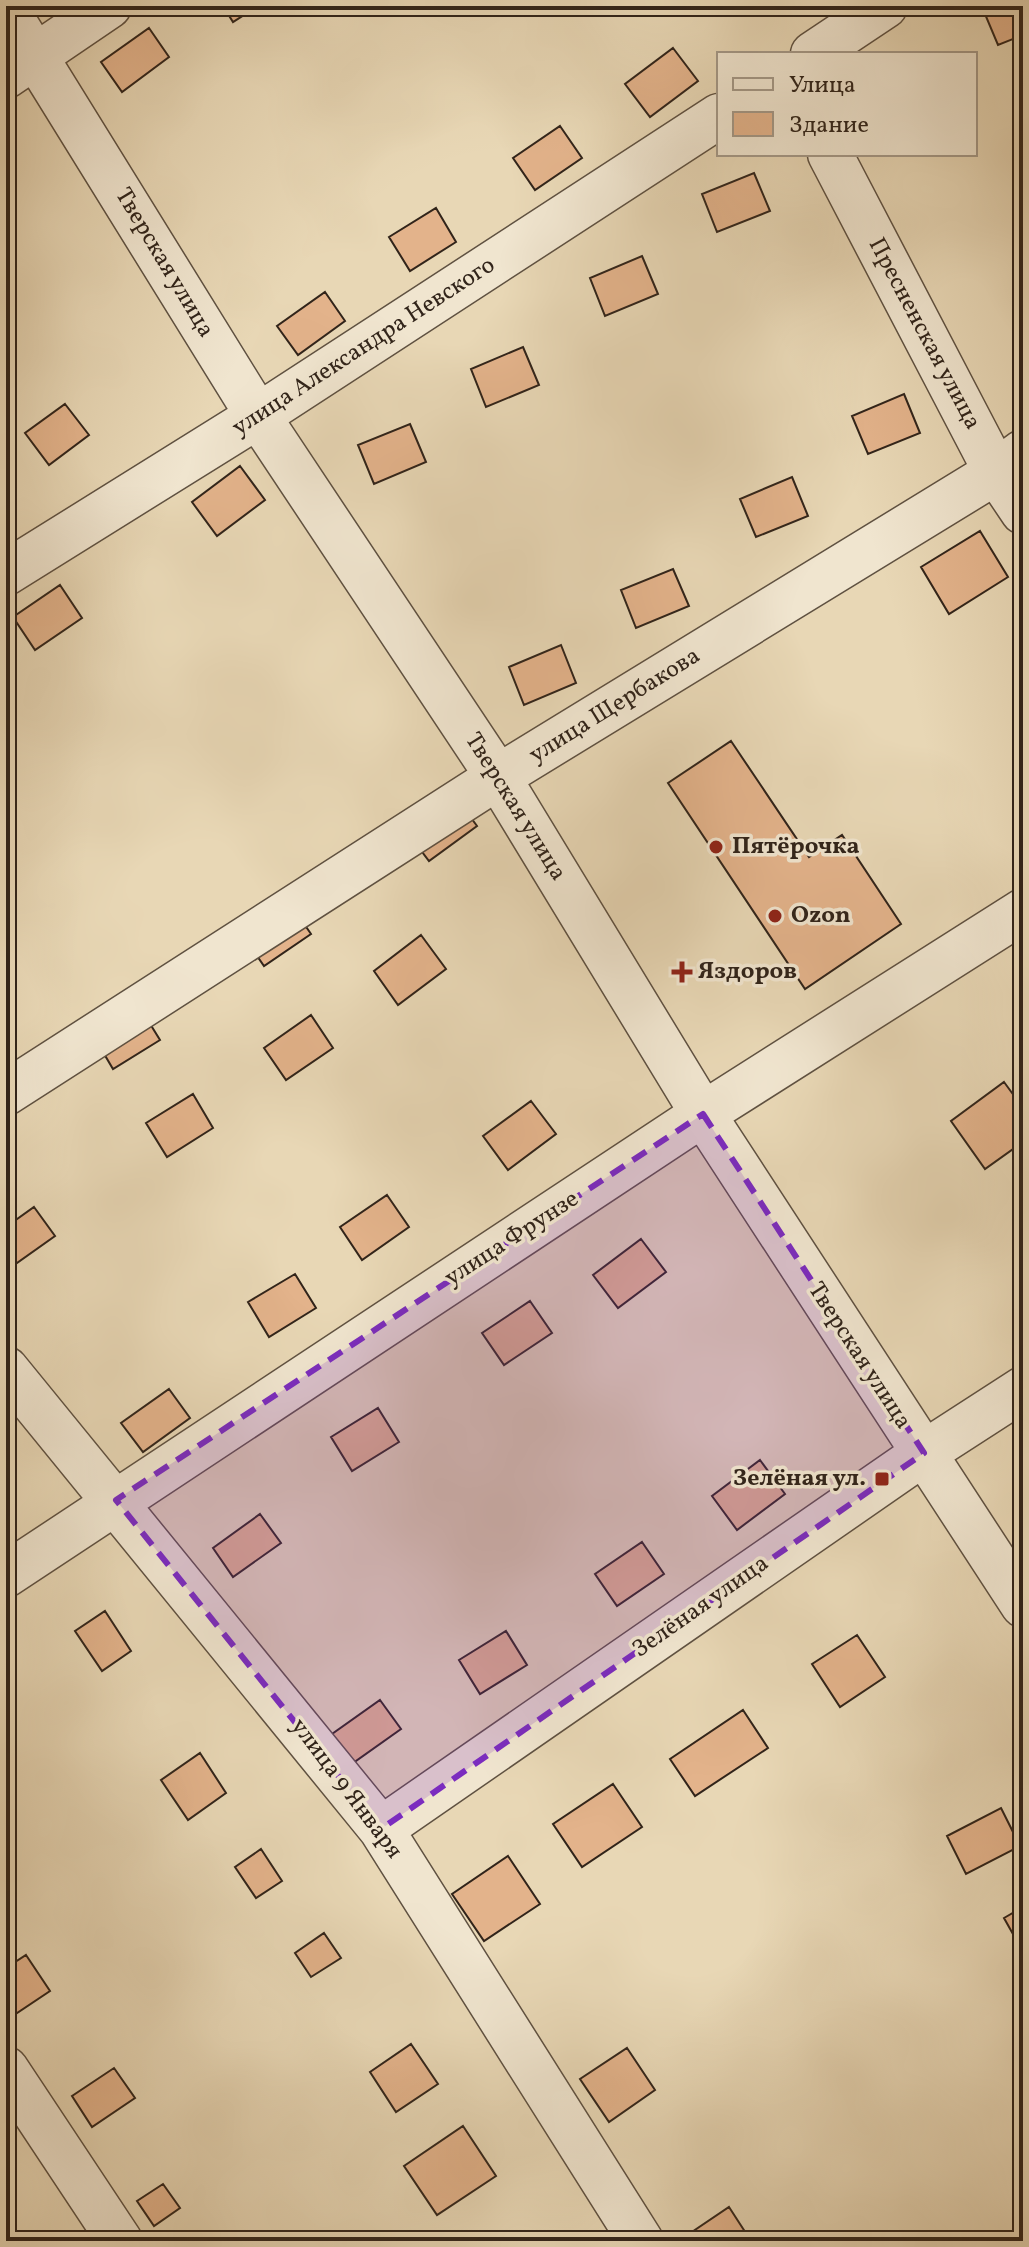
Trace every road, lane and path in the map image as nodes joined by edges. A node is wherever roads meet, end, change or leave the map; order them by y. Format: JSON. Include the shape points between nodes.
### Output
{"nodes":[{"id":1,"x":109,"y":6,"type":"edge"},
{"id":2,"x":885,"y":6,"type":"edge"},
{"id":3,"x":6,"y":9,"type":"edge"},
{"id":4,"x":816,"y":52,"type":"edge"},
{"id":5,"x":21,"y":65,"type":"edge"},
{"id":6,"x":717,"y":117,"type":"edge"},
{"id":7,"x":831,"y":156,"type":"edge"},
{"id":8,"x":258,"y":416,"type":"junction"},
{"id":9,"x":1010,"y":462,"type":"edge"},
{"id":10,"x":1023,"y":512,"type":"edge"},
{"id":11,"x":6,"y":573,"type":"edge"},
{"id":12,"x":498,"y":777,"type":"junction"},
{"id":13,"x":1023,"y":911,"type":"edge"},
{"id":14,"x":6,"y":1093,"type":"edge"},
{"id":15,"x":703,"y":1114,"type":"junction"},
{"id":16,"x":6,"y":1369,"type":"edge"},
{"id":17,"x":1023,"y":1389,"type":"edge"},
{"id":18,"x":924,"y":1453,"type":"junction"},
{"id":19,"x":116,"y":1500,"type":"junction"},
{"id":20,"x":6,"y":1575,"type":"edge"},
{"id":21,"x":1023,"y":1605,"type":"edge"},
{"id":22,"x":381,"y":1829,"type":"junction"},
{"id":23,"x":6,"y":2069,"type":"edge"},
{"id":24,"x":120,"y":2241,"type":"edge"},
{"id":25,"x":641,"y":2241,"type":"edge"}],
"edges":[{"from":1,"to":5,"type":"street"},
{"from":2,"to":4,"type":"street"},
{"from":3,"to":5,"type":"street","name":"Тверская улица"},
{"from":5,"to":8,"type":"street","name":"Тверская улица"},
{"from":6,"to":8,"type":"street","name":"улица Александра Невского"},
{"from":7,"to":9,"type":"street","name":"Пресненская улица"},
{"from":8,"to":11,"type":"street","name":"улица Александра Невского"},
{"from":8,"to":12,"type":"street","name":"Тверская улица"},
{"from":9,"to":10,"type":"street","name":"Пресненская улица"},
{"from":9,"to":12,"type":"street","name":"улица Щербакова"},
{"from":12,"to":14,"type":"street","name":"улица Щербакова"},
{"from":12,"to":15,"type":"street","name":"Тверская улица"},
{"from":13,"to":15,"type":"street","name":"улица Фрунзе"},
{"from":15,"to":18,"type":"street","name":"Тверская улица"},
{"from":15,"to":19,"type":"street","name":"улица Фрунзе"},
{"from":16,"to":19,"type":"street","name":"улица 9 Января"},
{"from":17,"to":18,"type":"street","name":"Зелёная улица"},
{"from":18,"to":21,"type":"street","name":"Тверская улица"},
{"from":18,"to":22,"type":"street","name":"Зелёная улица"},
{"from":19,"to":20,"type":"street","name":"улица Фрунзе"},
{"from":19,"to":22,"type":"street","name":"улица 9 Января"},
{"from":22,"to":25,"type":"street","name":"улица 9 Января"},
{"from":23,"to":24,"type":"street"}]}
